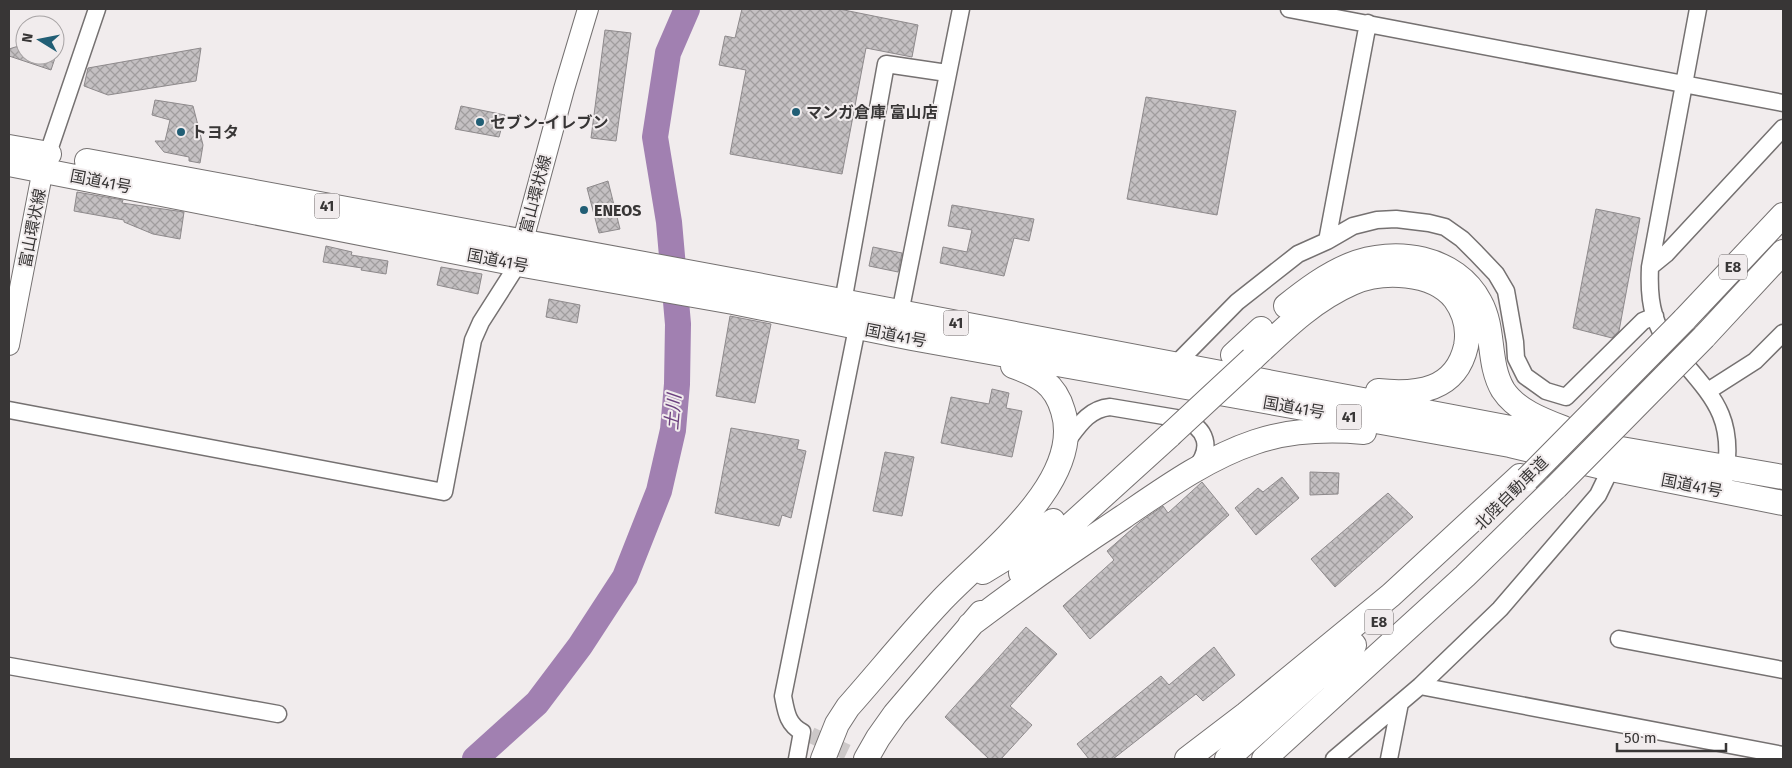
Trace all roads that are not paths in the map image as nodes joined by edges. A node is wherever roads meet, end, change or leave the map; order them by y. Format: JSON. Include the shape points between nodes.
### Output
{"nodes":[{"id":1,"x":113,"y":9,"type":"edge"},
{"id":2,"x":588,"y":9,"type":"edge"},
{"id":3,"x":961,"y":9,"type":"edge"},
{"id":4,"x":1289,"y":9,"type":"edge"},
{"id":5,"x":1698,"y":9,"type":"edge"},
{"id":6,"x":96,"y":11,"type":"edge"},
{"id":7,"x":1368,"y":23,"type":"junction"},
{"id":8,"x":947,"y":73,"type":"junction"},
{"id":9,"x":1684,"y":84,"type":"junction"},
{"id":10,"x":1783,"y":103,"type":"edge"},
{"id":11,"x":1783,"y":128,"type":"edge"},
{"id":12,"x":9,"y":146,"type":"edge"},
{"id":13,"x":45,"y":162,"type":"junction"},
{"id":14,"x":9,"y":164,"type":"edge"},
{"id":15,"x":1783,"y":215,"type":"edge"},
{"id":16,"x":1327,"y":241,"type":"junction"},
{"id":17,"x":1783,"y":252,"type":"edge"},
{"id":18,"x":520,"y":253,"type":"junction"},
{"id":19,"x":1650,"y":267,"type":"junction"},
{"id":20,"x":734,"y":292,"type":"junction"},
{"id":21,"x":843,"y":302,"type":"junction"},
{"id":22,"x":900,"y":313,"type":"junction"},
{"id":23,"x":1655,"y":316,"type":"junction"},
{"id":24,"x":857,"y":328,"type":"junction"},
{"id":25,"x":1783,"y":333,"type":"edge"},
{"id":26,"x":912,"y":338,"type":"junction"},
{"id":27,"x":9,"y":345,"type":"edge"},
{"id":28,"x":1242,"y":357,"type":"junction"},
{"id":29,"x":1176,"y":364,"type":"junction"},
{"id":30,"x":1708,"y":391,"type":"junction"},
{"id":31,"x":9,"y":410,"type":"edge"},
{"id":32,"x":1161,"y":433,"type":"junction"},
{"id":33,"x":1067,"y":441,"type":"junction"},
{"id":34,"x":1510,"y":445,"type":"junction"},
{"id":35,"x":1616,"y":459,"type":"junction"},
{"id":36,"x":1727,"y":467,"type":"junction"},
{"id":37,"x":1190,"y":474,"type":"junction"},
{"id":38,"x":1523,"y":477,"type":"junction"},
{"id":39,"x":1783,"y":477,"type":"edge"},
{"id":40,"x":1723,"y":491,"type":"junction"},
{"id":41,"x":1783,"y":503,"type":"edge"},
{"id":42,"x":941,"y":601,"type":"junction"},
{"id":43,"x":970,"y":624,"type":"junction"},
{"id":44,"x":1619,"y":639,"type":"dead end"},
{"id":45,"x":9,"y":666,"type":"edge"},
{"id":46,"x":1783,"y":670,"type":"edge"},
{"id":47,"x":1420,"y":686,"type":"junction"},
{"id":48,"x":862,"y":691,"type":"junction"},
{"id":49,"x":1400,"y":703,"type":"junction"},
{"id":50,"x":278,"y":714,"type":"dead end"},
{"id":51,"x":894,"y":714,"type":"junction"},
{"id":52,"x":1783,"y":755,"type":"edge"},
{"id":53,"x":797,"y":759,"type":"edge"},
{"id":54,"x":822,"y":759,"type":"edge"},
{"id":55,"x":838,"y":759,"type":"edge"},
{"id":56,"x":866,"y":759,"type":"edge"},
{"id":57,"x":872,"y":759,"type":"edge"},
{"id":58,"x":1187,"y":759,"type":"edge"},
{"id":59,"x":1227,"y":759,"type":"edge"},
{"id":60,"x":1264,"y":759,"type":"edge"},
{"id":61,"x":1334,"y":759,"type":"edge"},
{"id":62,"x":1389,"y":759,"type":"edge"}],
"edges":[{"from":1,"to":6,"type":"street"},
{"from":2,"to":18,"type":"main road","name":"富山環状線"},
{"from":3,"to":8,"type":"street"},
{"from":4,"to":7,"type":"street"},
{"from":5,"to":9,"type":"street"},
{"from":6,"to":13,"type":"street"},
{"from":7,"to":9,"type":"street"},
{"from":7,"to":16,"type":"street"},
{"from":8,"to":21,"type":"street","via":[[886,64]]},
{"from":8,"to":22,"type":"street"},
{"from":9,"to":10,"type":"street"},
{"from":9,"to":19,"type":"street"},
{"from":11,"to":19,"type":"street","via":[[1666,254]]},
{"from":12,"to":13,"type":"highway","name":"国道41号","number":"41"},
{"from":13,"to":14,"type":"highway","name":"国道41号","number":"41"},
{"from":13,"to":18,"type":"highway","name":"国道41号","number":"41"},
{"from":13,"to":27,"type":"main road","name":"富山環状線"},
{"from":15,"to":38,"type":"highway","name":"北陸自動車道","number":"E8","bridge":true,"via":[[1561,444]]},
{"from":16,"to":23,"type":"street","via":[[1353,226],[1377,220],[1396,219],[1446,227],[1496,274],[1506,291],[1516,358],[1525,376],[1546,391],[1566,398],[1643,321]]},
{"from":16,"to":29,"type":"street","via":[[1298,254],[1237,302]]},
{"from":17,"to":60,"type":"highway","name":"北陸自動車道","number":"E8","bridge":true,"via":[[1704,337],[1465,576]]},
{"from":18,"to":20,"type":"highway","name":"国道41号","number":"41"},
{"from":18,"to":31,"type":"street","via":[[473,340],[444,492]]},
{"from":19,"to":23,"type":"street","via":[[1650,293]]},
{"from":20,"to":21,"type":"highway","name":"国道41号","number":"41"},
{"from":20,"to":24,"type":"highway","name":"国道41号","number":"41"},
{"from":21,"to":22,"type":"highway","name":"国道41号","number":"41"},
{"from":22,"to":29,"type":"highway","name":"国道41号","number":"41"},
{"from":23,"to":30,"type":"street","via":[[1670,345]]},
{"from":24,"to":26,"type":"highway","name":"国道41号","number":"41"},
{"from":24,"to":53,"type":"street","via":[[783,696],[786,716],[795,728],[806,734]]},
{"from":25,"to":30,"type":"street","via":[[1755,361]]},
{"from":26,"to":33,"type":"highway","via":[[1002,362],[1036,375],[1051,386],[1061,402]]},
{"from":26,"to":34,"type":"highway","name":"国道41号","number":"41"},
{"from":28,"to":29,"type":"highway","via":[[1334,292],[1353,282],[1390,274],[1429,281],[1444,289],[1461,310],[1466,324],[1467,339],[1458,368],[1448,379],[1423,390],[1370,390]]},
{"from":28,"to":32,"type":"highway","bridge":true},
{"from":28,"to":35,"type":"highway","via":[[1300,294],[1352,264],[1387,256],[1435,262],[1462,278],[1481,303],[1494,367],[1512,400]]},
{"from":29,"to":35,"type":"highway","name":"国道41号","number":"41"},
{"from":30,"to":36,"type":"street","via":[[1720,410],[1726,433]]},
{"from":32,"to":42,"type":"highway","via":[[1037,536]]},
{"from":32,"to":43,"type":"highway"},
{"from":33,"to":37,"type":"street","via":[[1082,420],[1101,408],[1182,419],[1200,429],[1206,443],[1202,460]]},
{"from":33,"to":42,"type":"highway","via":[[1050,484],[1032,508]]},
{"from":34,"to":35,"type":"highway","name":"国道41号","number":"41"},
{"from":34,"to":37,"type":"highway","via":[[1353,431],[1289,433],[1256,441],[1224,454]]},
{"from":35,"to":36,"type":"highway","name":"国道41号","number":"41"},
{"from":35,"to":40,"type":"highway","name":"国道41号","number":"41"},
{"from":35,"to":47,"type":"street","via":[[1598,496],[1500,609]]},
{"from":36,"to":39,"type":"highway","name":"国道41号","number":"41"},
{"from":36,"to":40,"type":"street"},
{"from":37,"to":43,"type":"highway","via":[[1103,529]]},
{"from":38,"to":58,"type":"highway","via":[[1392,595]]},
{"from":38,"to":59,"type":"highway","name":"北陸自動車道","number":"E8","via":[[1352,647]]},
{"from":40,"to":41,"type":"highway","name":"国道41号","number":"41"},
{"from":42,"to":48,"type":"highway"},
{"from":43,"to":51,"type":"highway"},
{"from":44,"to":46,"type":"street"},
{"from":45,"to":50,"type":"street"},
{"from":47,"to":49,"type":"street"},
{"from":47,"to":52,"type":"street"},
{"from":48,"to":54,"type":"highway","via":[[837,724]]},
{"from":48,"to":55,"type":"highway","via":[[851,714]]},
{"from":49,"to":61,"type":"street"},
{"from":49,"to":62,"type":"street"},
{"from":51,"to":56,"type":"highway"},
{"from":51,"to":57,"type":"highway"}]}
